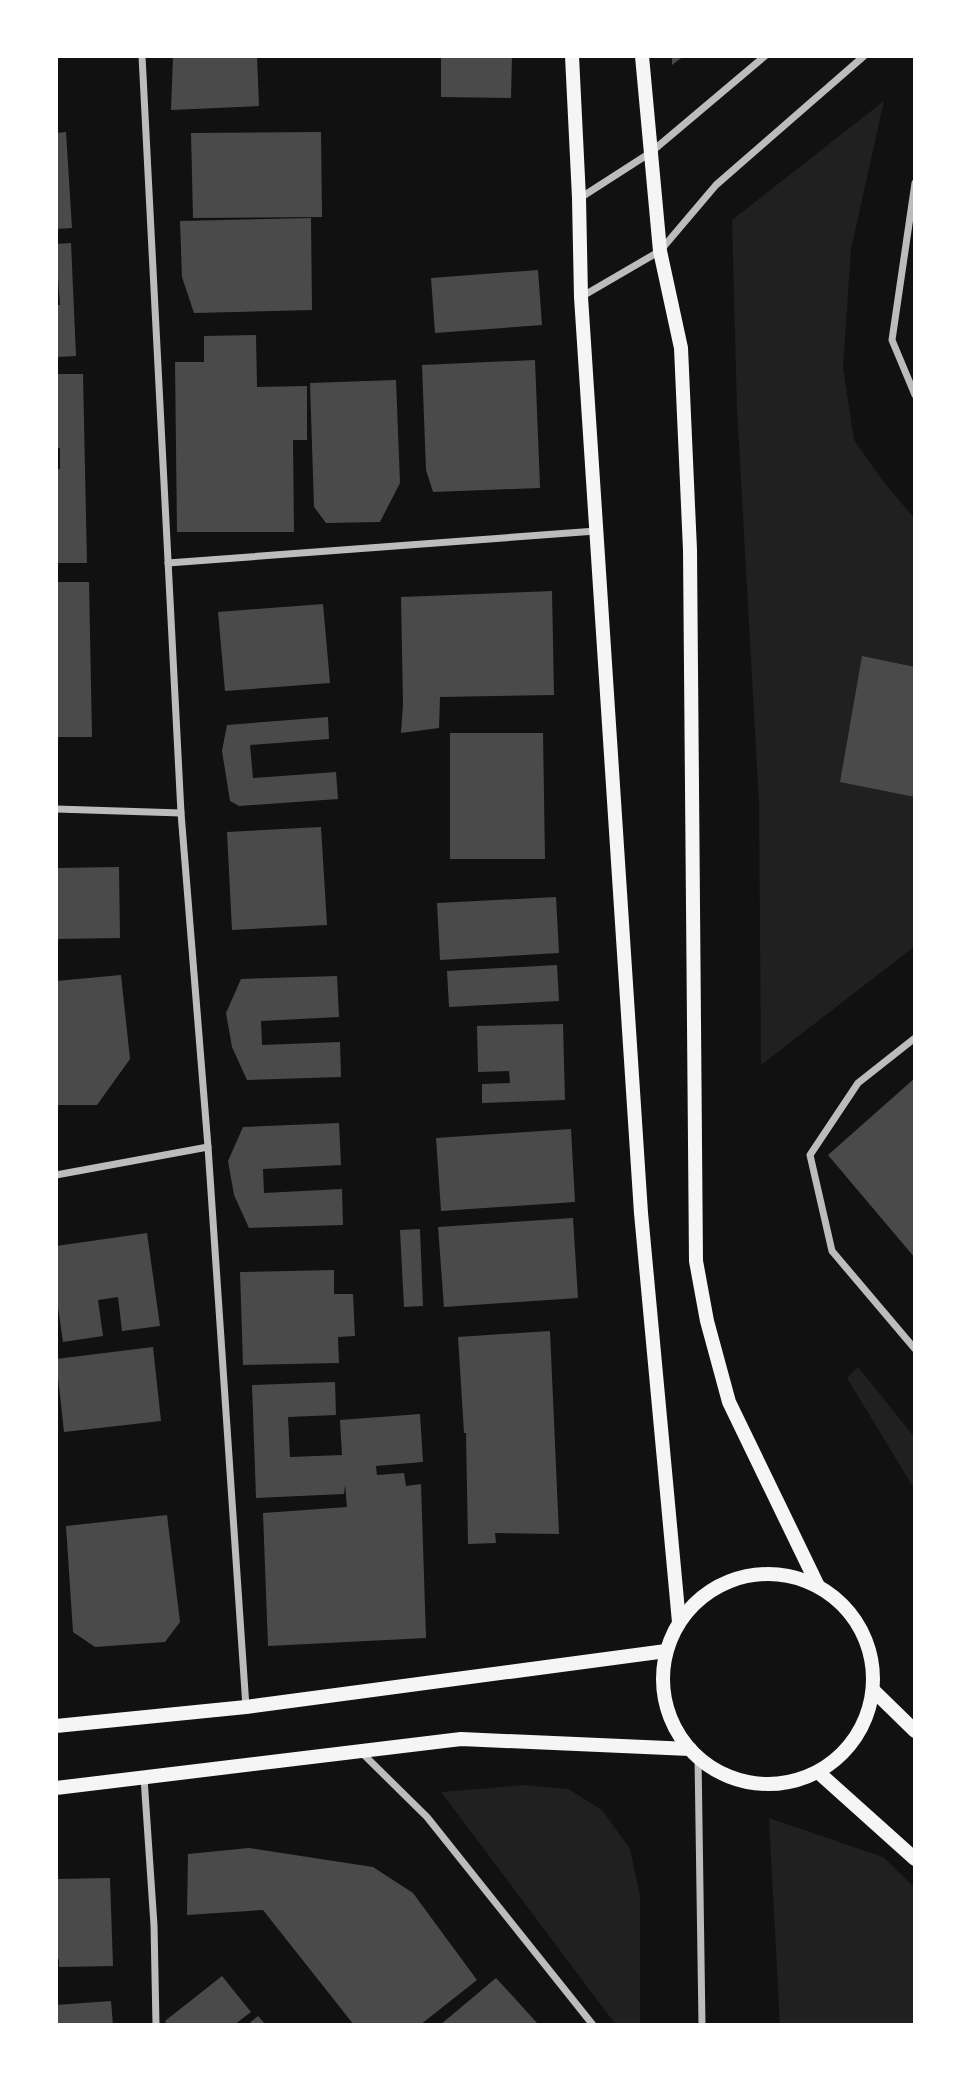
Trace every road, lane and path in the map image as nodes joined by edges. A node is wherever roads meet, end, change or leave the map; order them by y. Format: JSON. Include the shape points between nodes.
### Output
{"nodes":[{"id":1,"x":142,"y":56,"type":"edge"},
{"id":2,"x":572,"y":56,"type":"edge"},
{"id":3,"x":642,"y":56,"type":"edge"},
{"id":4,"x":765,"y":56,"type":"edge"},
{"id":5,"x":864,"y":56,"type":"edge"},
{"id":6,"x":650,"y":153,"type":"junction"},
{"id":7,"x":915,"y":183,"type":"edge"},
{"id":8,"x":579,"y":198,"type":"junction"},
{"id":9,"x":660,"y":251,"type":"junction"},
{"id":10,"x":581,"y":297,"type":"junction"},
{"id":11,"x":915,"y":395,"type":"edge"},
{"id":12,"x":596,"y":531,"type":"junction"},
{"id":13,"x":169,"y":563,"type":"junction"},
{"id":14,"x":56,"y":809,"type":"edge"},
{"id":15,"x":181,"y":813,"type":"junction"},
{"id":16,"x":915,"y":1038,"type":"edge"},
{"id":17,"x":208,"y":1147,"type":"junction"},
{"id":18,"x":56,"y":1175,"type":"edge"},
{"id":19,"x":915,"y":1349,"type":"edge"},
{"id":20,"x":818,"y":1586,"type":"junction"},
{"id":21,"x":679,"y":1622,"type":"junction"},
{"id":22,"x":666,"y":1651,"type":"junction"},
{"id":23,"x":874,"y":1691,"type":"junction"},
{"id":24,"x":246,"y":1707,"type":"junction"},
{"id":25,"x":56,"y":1726,"type":"edge"},
{"id":26,"x":915,"y":1731,"type":"edge"},
{"id":27,"x":360,"y":1751,"type":"junction"},
{"id":28,"x":694,"y":1753,"type":"junction"},
{"id":29,"x":818,"y":1772,"type":"junction"},
{"id":30,"x":144,"y":1778,"type":"junction"},
{"id":31,"x":56,"y":1788,"type":"edge"},
{"id":32,"x":915,"y":1859,"type":"edge"},
{"id":33,"x":156,"y":2025,"type":"edge"},
{"id":34,"x":593,"y":2025,"type":"edge"},
{"id":35,"x":702,"y":2025,"type":"edge"}],
"edges":[{"from":1,"to":13,"type":"street"},
{"from":2,"to":8,"type":"main road"},
{"from":3,"to":6,"type":"main road"},
{"from":4,"to":6,"type":"street"},
{"from":5,"to":9,"type":"street","via":[[716,185]]},
{"from":6,"to":8,"type":"street"},
{"from":6,"to":9,"type":"main road"},
{"from":7,"to":11,"type":"street","via":[[892,340]]},
{"from":8,"to":10,"type":"main road"},
{"from":9,"to":10,"type":"street"},
{"from":9,"to":20,"type":"main road","via":[[681,348],[690,550],[696,1261],[729,1402]]},
{"from":10,"to":12,"type":"main road"},
{"from":12,"to":13,"type":"street"},
{"from":12,"to":21,"type":"main road","via":[[641,1213]]},
{"from":13,"to":15,"type":"street"},
{"from":14,"to":15,"type":"street"},
{"from":15,"to":17,"type":"street"},
{"from":16,"to":19,"type":"street","via":[[858,1083],[810,1155],[832,1251]]},
{"from":17,"to":18,"type":"street"},
{"from":17,"to":24,"type":"street"},
{"from":20,"to":21,"type":"main road","via":[[788,1575],[757,1574],[726,1582],[699,1598]]},
{"from":20,"to":23,"type":"main road","via":[[844,1605],[862,1630],[872,1660]]},
{"from":21,"to":22,"type":"main road"},
{"from":22,"to":24,"type":"main road"},
{"from":22,"to":28,"type":"main road","via":[[665,1703]]},
{"from":23,"to":26,"type":"main road"},
{"from":23,"to":29,"type":"main road","via":[[865,1724],[845,1751]]},
{"from":24,"to":25,"type":"main road"},
{"from":27,"to":28,"type":"main road","via":[[461,1739]]},
{"from":27,"to":30,"type":"main road"},
{"from":27,"to":34,"type":"street","via":[[427,1817]]},
{"from":28,"to":29,"type":"main road","via":[[724,1774],[756,1783],[788,1782]]},
{"from":28,"to":35,"type":"street"},
{"from":29,"to":32,"type":"main road"},
{"from":30,"to":31,"type":"main road"},
{"from":30,"to":33,"type":"street","via":[[155,1925]]}]}
